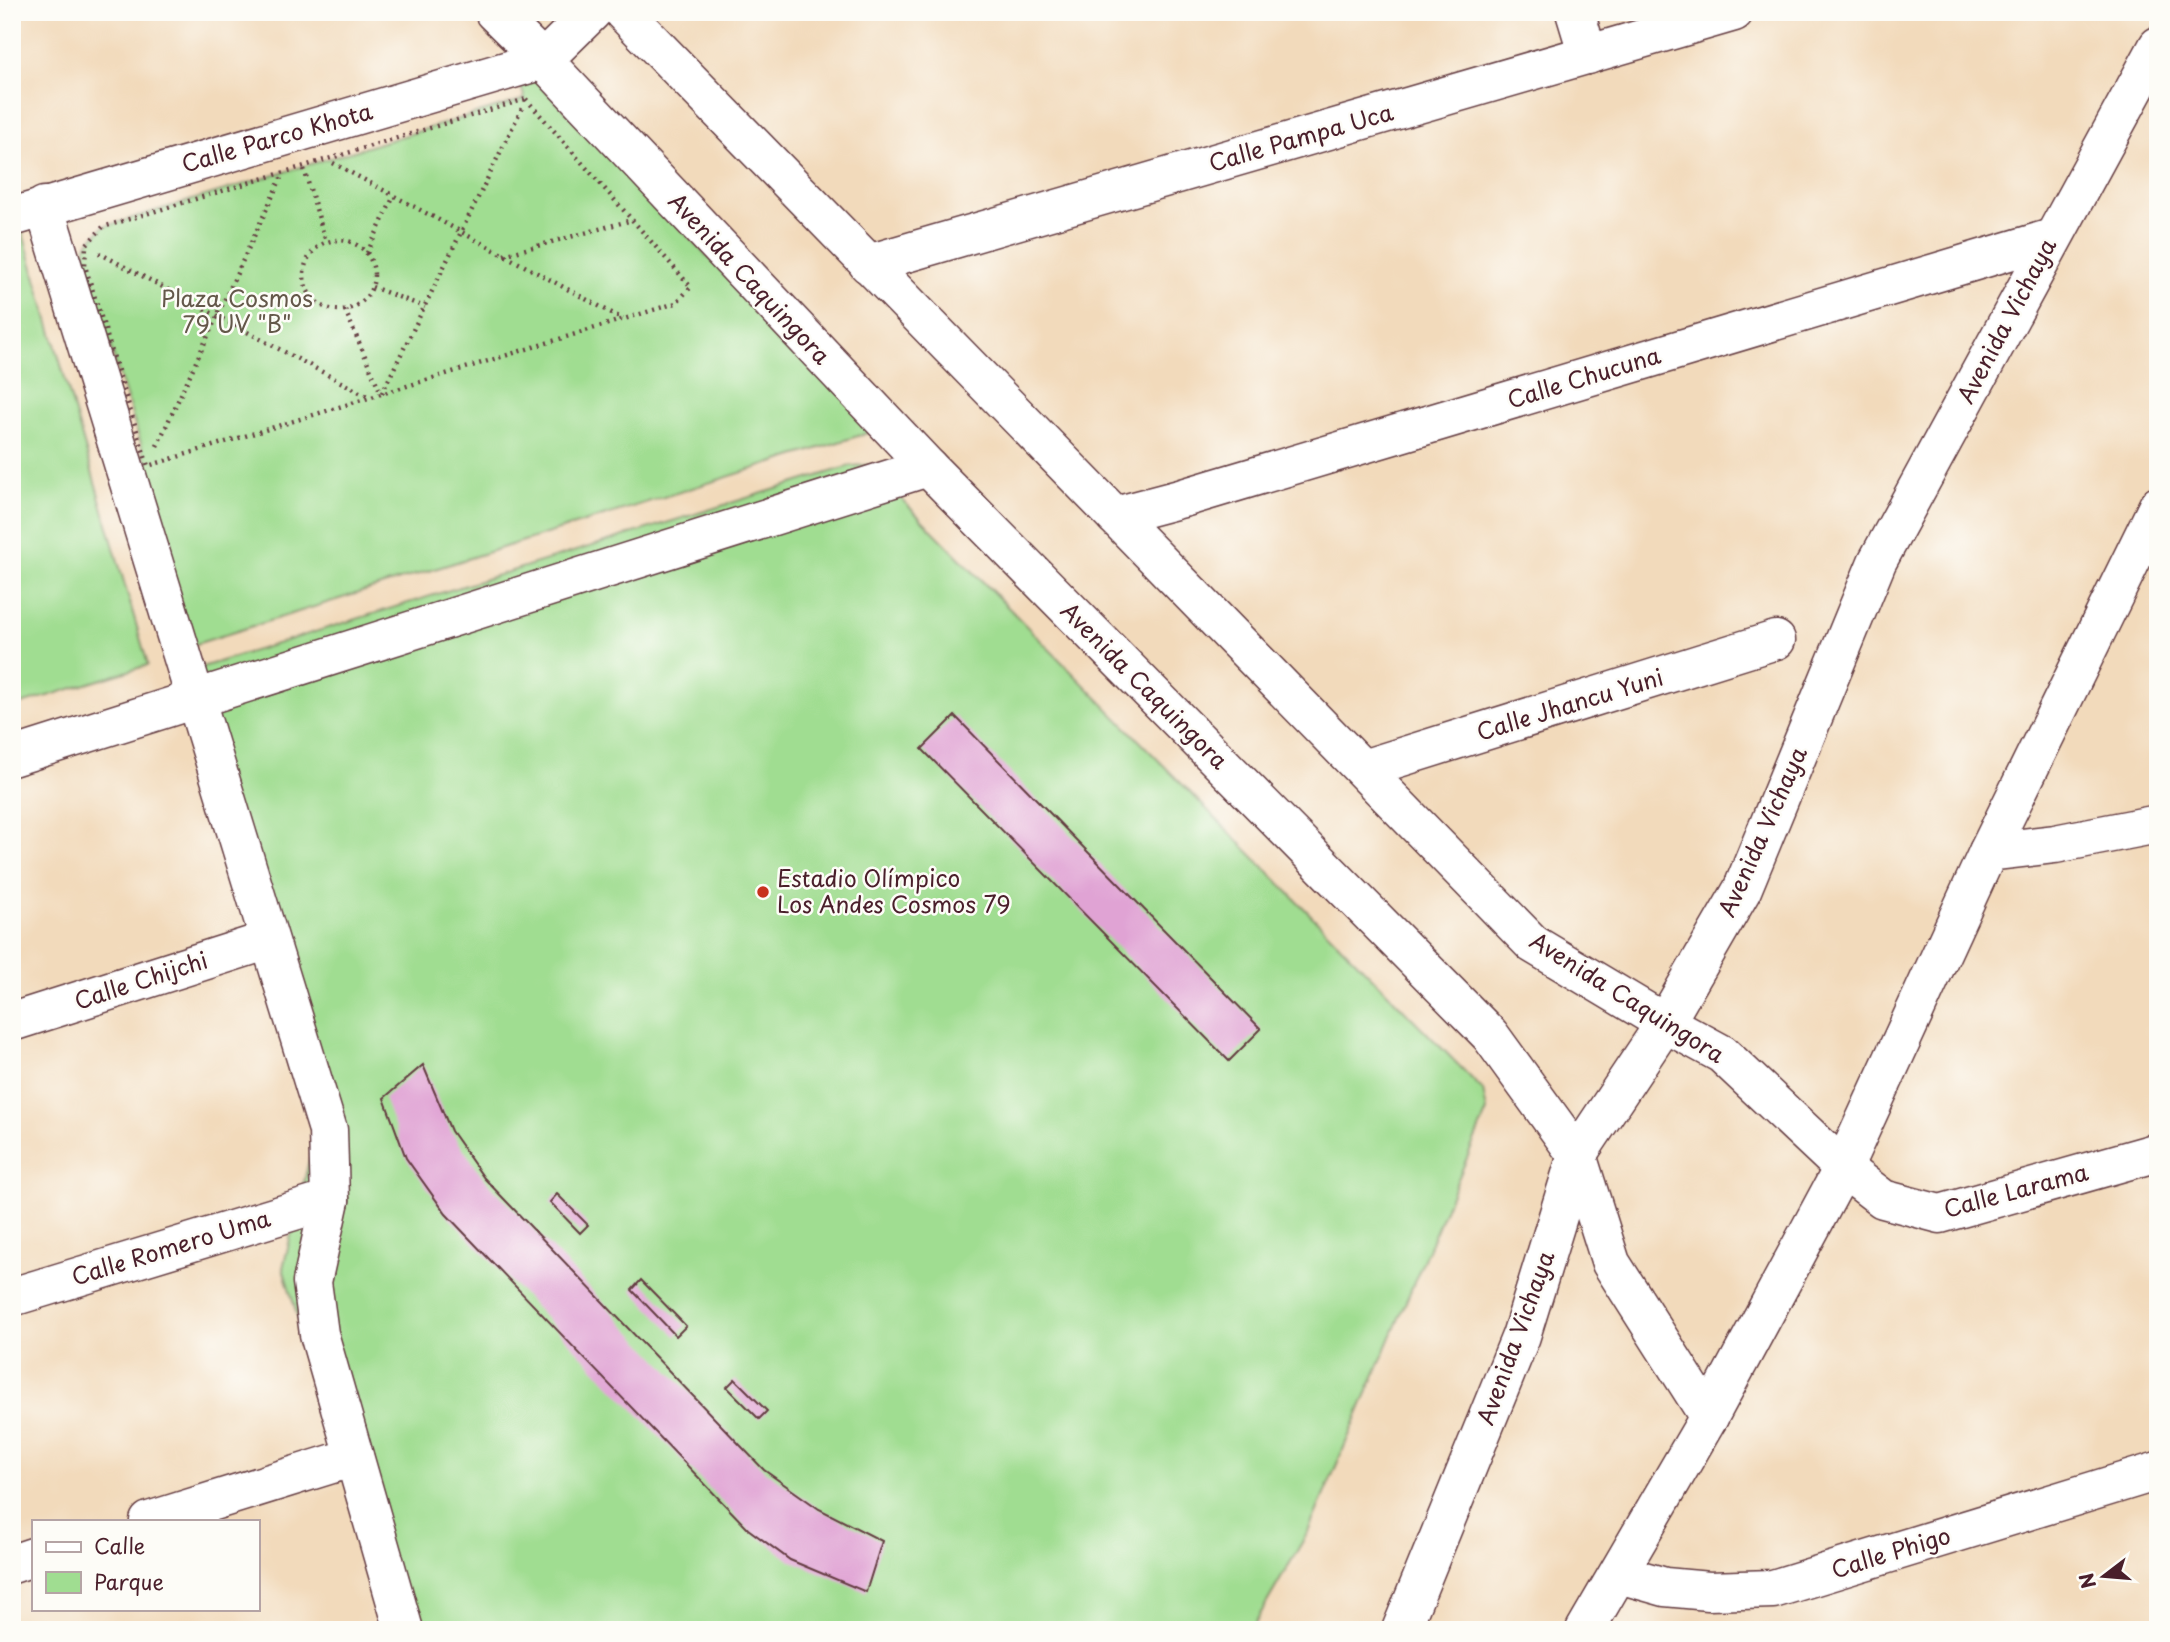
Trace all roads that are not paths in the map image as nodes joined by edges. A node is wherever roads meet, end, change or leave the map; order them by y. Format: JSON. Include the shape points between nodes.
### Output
{"nodes":[{"id":1,"x":495,"y":12,"type":"edge"},
{"id":2,"x":592,"y":12,"type":"edge"},
{"id":3,"x":623,"y":12,"type":"edge"},
{"id":4,"x":1576,"y":12,"type":"edge"},
{"id":5,"x":1734,"y":12,"type":"edge"},
{"id":6,"x":2158,"y":46,"type":"edge"},
{"id":7,"x":1588,"y":55,"type":"junction"},
{"id":8,"x":543,"y":60,"type":"junction"},
{"id":9,"x":28,"y":211,"type":"edge"},
{"id":10,"x":2052,"y":238,"type":"junction"},
{"id":11,"x":868,"y":264,"type":"junction"},
{"id":12,"x":928,"y":467,"type":"junction"},
{"id":13,"x":2158,"y":506,"type":"edge"},
{"id":14,"x":1115,"y":516,"type":"junction"},
{"id":15,"x":1776,"y":640,"type":"dead end"},
{"id":16,"x":196,"y":700,"type":"junction"},
{"id":17,"x":12,"y":757,"type":"edge"},
{"id":18,"x":1363,"y":769,"type":"junction"},
{"id":19,"x":2158,"y":824,"type":"edge"},
{"id":20,"x":1988,"y":852,"type":"junction"},
{"id":21,"x":270,"y":940,"type":"junction"},
{"id":22,"x":12,"y":1022,"type":"edge"},
{"id":23,"x":1665,"y":1023,"type":"junction"},
{"id":24,"x":2158,"y":1152,"type":"edge"},
{"id":25,"x":1577,"y":1155,"type":"junction"},
{"id":26,"x":1843,"y":1168,"type":"junction"},
{"id":27,"x":330,"y":1200,"type":"junction"},
{"id":28,"x":12,"y":1297,"type":"edge"},
{"id":29,"x":1709,"y":1417,"type":"junction"},
{"id":30,"x":354,"y":1457,"type":"junction"},
{"id":31,"x":2158,"y":1471,"type":"edge"},
{"id":32,"x":152,"y":1520,"type":"edge"},
{"id":33,"x":32,"y":1558,"type":"edge"},
{"id":34,"x":12,"y":1564,"type":"edge"},
{"id":35,"x":1619,"y":1574,"type":"junction"},
{"id":36,"x":404,"y":1630,"type":"edge"},
{"id":37,"x":1401,"y":1630,"type":"edge"},
{"id":38,"x":1586,"y":1630,"type":"edge"}],
"edges":[{"from":1,"to":8,"type":"street","name":"Avenida Caquingora"},
{"from":2,"to":8,"type":"street"},
{"from":3,"to":11,"type":"street","name":"Avenida Caquingora"},
{"from":4,"to":7,"type":"street"},
{"from":5,"to":7,"type":"street","name":"Calle Pampa Uca"},
{"from":6,"to":10,"type":"street","name":"Avenida Vichaya"},
{"from":7,"to":11,"type":"street","name":"Calle Pampa Uca"},
{"from":8,"to":9,"type":"street","name":"Calle Parco Khota"},
{"from":8,"to":12,"type":"street","name":"Avenida Caquingora"},
{"from":9,"to":16,"type":"street"},
{"from":10,"to":14,"type":"street","name":"Calle Chucuna"},
{"from":10,"to":23,"type":"street","name":"Avenida Vichaya","via":[[1877,562],[1742,890]]},
{"from":11,"to":14,"type":"street","name":"Avenida Caquingora"},
{"from":12,"to":16,"type":"street"},
{"from":12,"to":25,"type":"street","name":"Avenida Caquingora","via":[[1490,1035]]},
{"from":13,"to":20,"type":"street"},
{"from":14,"to":18,"type":"street","name":"Avenida Caquingora"},
{"from":15,"to":18,"type":"street","name":"Calle Jhancu Yuni"},
{"from":16,"to":17,"type":"street"},
{"from":16,"to":21,"type":"street"},
{"from":18,"to":23,"type":"street","name":"Avenida Caquingora","via":[[1533,944]]},
{"from":19,"to":20,"type":"street"},
{"from":20,"to":26,"type":"street"},
{"from":21,"to":22,"type":"street","name":"Calle Chijchi"},
{"from":21,"to":27,"type":"street","via":[[328,1130]]},
{"from":23,"to":25,"type":"street","name":"Avenida Vichaya"},
{"from":23,"to":26,"type":"street","name":"Avenida Caquingora","via":[[1722,1054]]},
{"from":24,"to":26,"type":"street","name":"Calle Larama","via":[[1940,1214],[1883,1199]]},
{"from":25,"to":29,"type":"street","name":"Avenida Caquingora","via":[[1611,1263]]},
{"from":25,"to":37,"type":"street","name":"Avenida Vichaya","via":[[1521,1336]]},
{"from":26,"to":29,"type":"street"},
{"from":27,"to":28,"type":"street","name":"Calle Romero Uma"},
{"from":27,"to":30,"type":"street","via":[[312,1282],[319,1334]]},
{"from":29,"to":35,"type":"street"},
{"from":30,"to":32,"type":"street"},
{"from":30,"to":36,"type":"street"},
{"from":31,"to":35,"type":"street","name":"Calle Phigo","via":[[1773,1589],[1665,1587]]},
{"from":33,"to":34,"type":"street"},
{"from":35,"to":38,"type":"street"}]}
